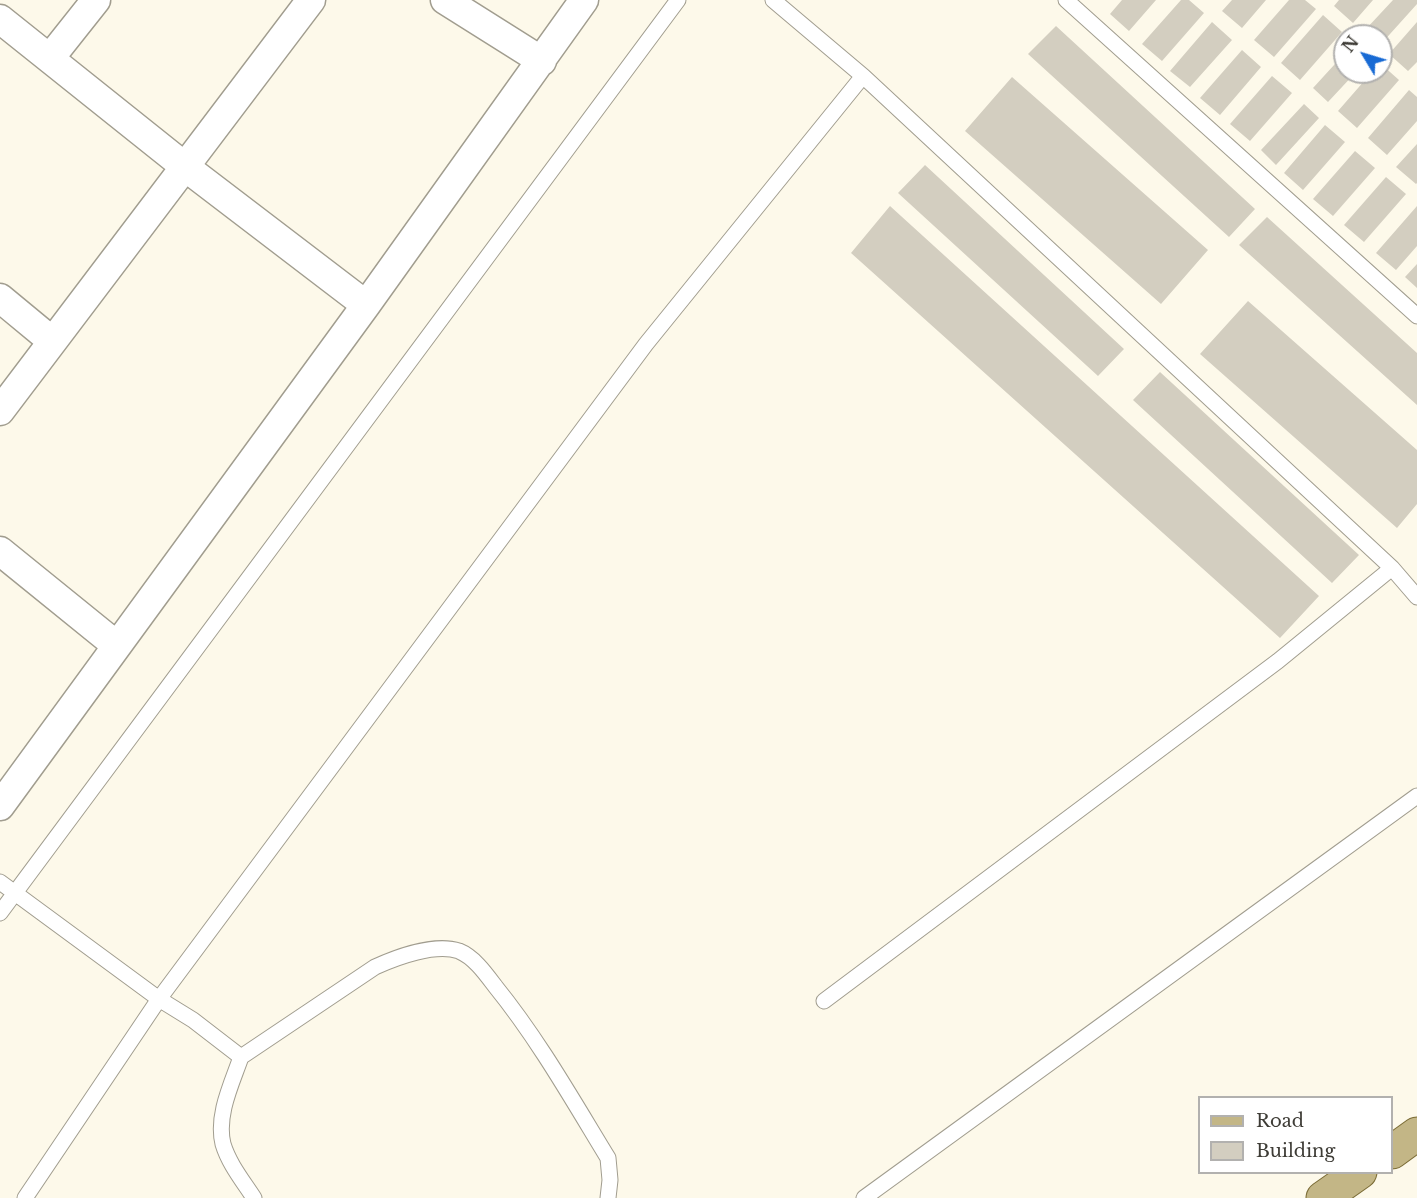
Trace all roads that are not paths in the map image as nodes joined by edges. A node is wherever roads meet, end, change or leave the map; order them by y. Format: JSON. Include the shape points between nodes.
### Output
{"nodes":[{"id":1,"x":96,"y":0,"type":"edge"},
{"id":2,"x":311,"y":0,"type":"edge"},
{"id":3,"x":445,"y":0,"type":"edge"},
{"id":4,"x":584,"y":0,"type":"edge"},
{"id":5,"x":678,"y":0,"type":"edge"},
{"id":6,"x":772,"y":0,"type":"edge"},
{"id":7,"x":1066,"y":0,"type":"edge"},
{"id":8,"x":0,"y":19,"type":"edge"},
{"id":9,"x":50,"y":58,"type":"junction"},
{"id":10,"x":542,"y":61,"type":"junction"},
{"id":11,"x":863,"y":76,"type":"junction"},
{"id":12,"x":184,"y":166,"type":"junction"},
{"id":13,"x":0,"y":298,"type":"edge"},
{"id":14,"x":366,"y":305,"type":"junction"},
{"id":15,"x":1417,"y":316,"type":"edge"},
{"id":16,"x":52,"y":341,"type":"junction"},
{"id":17,"x":0,"y":411,"type":"edge"},
{"id":18,"x":0,"y":551,"type":"edge"},
{"id":19,"x":1392,"y":568,"type":"junction"},
{"id":20,"x":1417,"y":597,"type":"edge"},
{"id":21,"x":116,"y":645,"type":"junction"},
{"id":22,"x":1417,"y":796,"type":"edge"},
{"id":23,"x":0,"y":806,"type":"edge"},
{"id":24,"x":0,"y":882,"type":"edge"},
{"id":25,"x":14,"y":893,"type":"junction"},
{"id":26,"x":0,"y":914,"type":"edge"},
{"id":27,"x":159,"y":999,"type":"junction"},
{"id":28,"x":824,"y":1001,"type":"dead end"},
{"id":29,"x":241,"y":1057,"type":"junction"},
{"id":30,"x":1417,"y":1134,"type":"edge"},
{"id":31,"x":1393,"y":1151,"type":"edge"},
{"id":32,"x":1359,"y":1174,"type":"edge"},
{"id":33,"x":25,"y":1198,"type":"edge"},
{"id":34,"x":254,"y":1198,"type":"edge"},
{"id":35,"x":608,"y":1198,"type":"edge"},
{"id":36,"x":864,"y":1198,"type":"edge"},
{"id":37,"x":1323,"y":1198,"type":"edge"}],
"edges":[{"from":1,"to":9,"type":"street"},
{"from":2,"to":12,"type":"street"},
{"from":3,"to":10,"type":"street"},
{"from":4,"to":10,"type":"street"},
{"from":5,"to":25,"type":"lane"},
{"from":6,"to":11,"type":"lane"},
{"from":7,"to":15,"type":"lane"},
{"from":8,"to":9,"type":"street"},
{"from":9,"to":12,"type":"street"},
{"from":10,"to":14,"type":"street"},
{"from":11,"to":19,"type":"lane"},
{"from":11,"to":27,"type":"lane","via":[[646,344]]},
{"from":12,"to":14,"type":"street"},
{"from":12,"to":16,"type":"street"},
{"from":13,"to":16,"type":"street"},
{"from":14,"to":21,"type":"street"},
{"from":16,"to":17,"type":"street"},
{"from":18,"to":21,"type":"street"},
{"from":19,"to":20,"type":"lane"},
{"from":19,"to":28,"type":"lane","via":[[1278,661]]},
{"from":21,"to":23,"type":"street"},
{"from":22,"to":36,"type":"lane"},
{"from":24,"to":25,"type":"lane"},
{"from":25,"to":26,"type":"lane"},
{"from":25,"to":27,"type":"lane"},
{"from":27,"to":29,"type":"lane"},
{"from":27,"to":33,"type":"lane"},
{"from":29,"to":34,"type":"lane","via":[[222,1119],[223,1144]]},
{"from":29,"to":35,"type":"lane","via":[[375,967],[415,953],[436,949],[459,951],[478,966],[532,1033],[608,1158]]},
{"from":30,"to":31,"type":"main road"},
{"from":32,"to":37,"type":"main road"}]}
